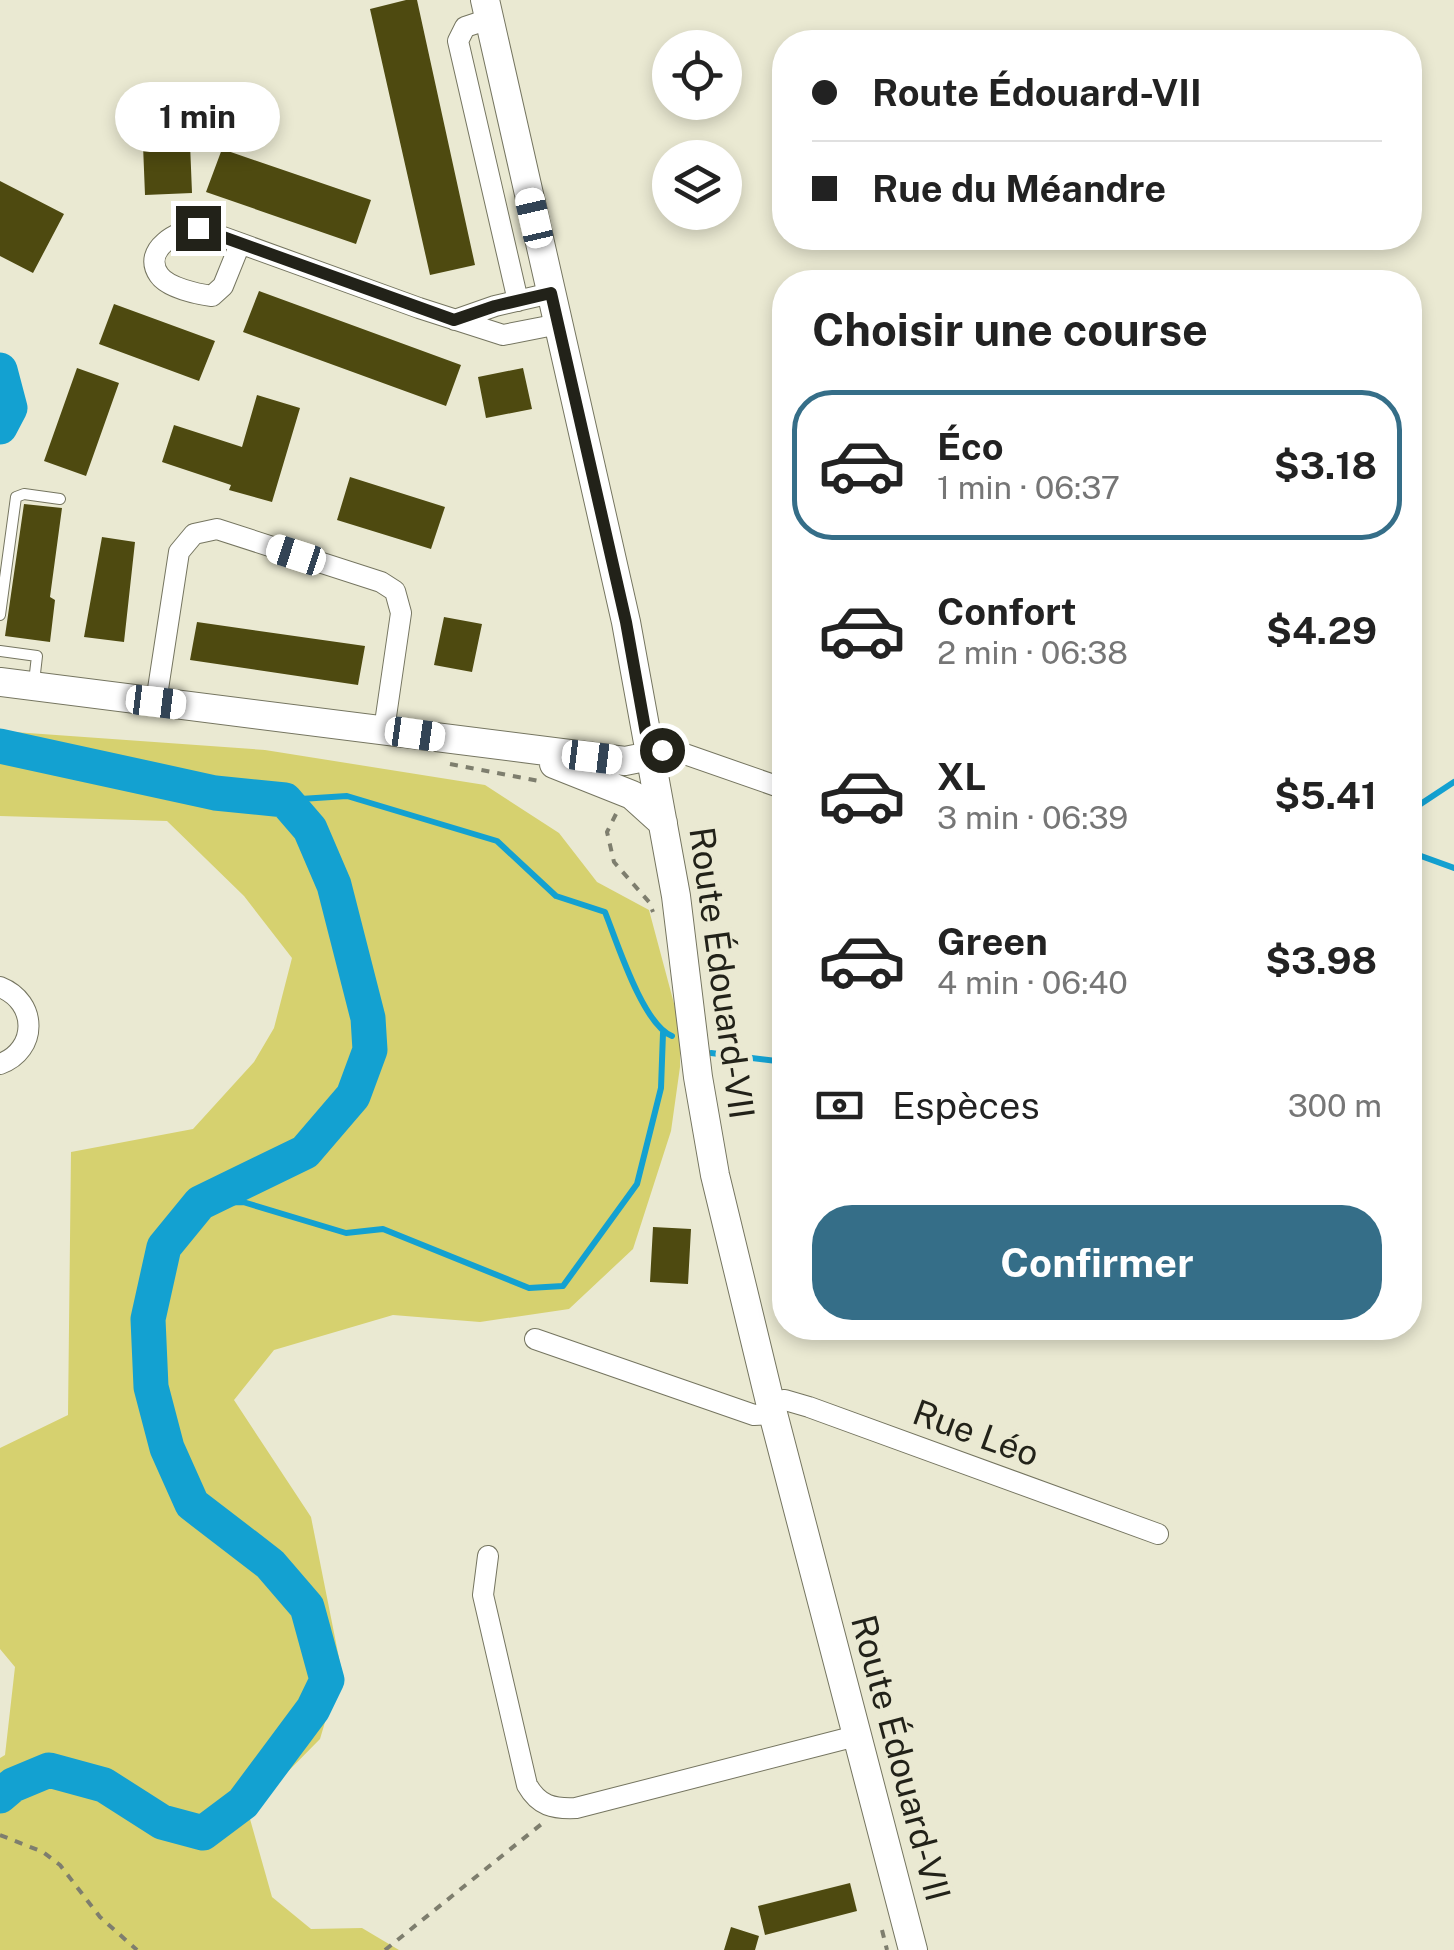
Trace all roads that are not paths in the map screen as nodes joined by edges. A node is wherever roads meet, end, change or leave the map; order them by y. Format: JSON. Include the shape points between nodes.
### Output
{"nodes":[{"id":1,"x":487,"y":10,"type":"edge"},
{"id":2,"x":240,"y":244,"type":"dead end"},
{"id":3,"x":551,"y":293,"type":"junction"},
{"id":4,"x":518,"y":301,"type":"junction"},
{"id":5,"x":454,"y":320,"type":"junction"},
{"id":6,"x":558,"y":324,"type":"junction"},
{"id":7,"x":60,"y":499,"type":"dead end"},
{"id":8,"x":0,"y":615,"type":"edge"},
{"id":9,"x":0,"y":651,"type":"edge"},
{"id":10,"x":0,"y":682,"type":"edge"},
{"id":11,"x":33,"y":686,"type":"junction"},
{"id":12,"x":156,"y":702,"type":"junction"},
{"id":13,"x":384,"y":730,"type":"junction"},
{"id":14,"x":526,"y":749,"type":"junction"},
{"id":15,"x":650,"y":756,"type":"junction"},
{"id":16,"x":772,"y":784,"type":"edge"},
{"id":17,"x":663,"y":824,"type":"junction"},
{"id":18,"x":0,"y":987,"type":"edge"},
{"id":19,"x":0,"y":1064,"type":"edge"},
{"id":20,"x":535,"y":1340,"type":"dead end"},
{"id":21,"x":772,"y":1408,"type":"junction"},
{"id":22,"x":1158,"y":1534,"type":"dead end"},
{"id":23,"x":488,"y":1556,"type":"dead end"},
{"id":24,"x":856,"y":1736,"type":"junction"},
{"id":25,"x":913,"y":1950,"type":"edge"}],
"edges":[{"from":1,"to":3,"type":"main road","name":"Route Édouard-VII"},
{"from":1,"to":4,"type":"street","via":[[464,27],[458,41]]},
{"from":2,"to":5,"type":"street"},
{"from":3,"to":4,"type":"street"},
{"from":3,"to":6,"type":"main road","name":"Route Édouard-VII"},
{"from":4,"to":5,"type":"street"},
{"from":5,"to":6,"type":"street","via":[[503,335]]},
{"from":6,"to":15,"type":"main road","name":"Route Édouard-VII"},
{"from":7,"to":8,"type":"lane","via":[[16,497]]},
{"from":9,"to":11,"type":"lane","via":[[37,656]]},
{"from":10,"to":11,"type":"main road"},
{"from":11,"to":12,"type":"main road"},
{"from":12,"to":13,"type":"main road"},
{"from":12,"to":13,"type":"street","via":[[179,552],[194,534],[217,529],[395,591],[400,613]]},
{"from":13,"to":14,"type":"main road"},
{"from":14,"to":15,"type":"main road","via":[[625,761]]},
{"from":14,"to":17,"type":"main road","via":[[632,795]]},
{"from":15,"to":16,"type":"street","via":[[676,751]]},
{"from":15,"to":17,"type":"main road","name":"Route Édouard-VII"},
{"from":17,"to":21,"type":"main road","name":"Route Édouard-VII","via":[[708,1140]]},
{"from":18,"to":19,"type":"street","via":[[25,1006],[29,1032],[17,1056]]},
{"from":20,"to":21,"type":"street","name":"Rue Léo","via":[[754,1415]]},
{"from":21,"to":22,"type":"street","name":"Rue Léo","via":[[785,1400],[809,1407]]},
{"from":21,"to":24,"type":"main road","name":"Route Édouard-VII"},
{"from":23,"to":24,"type":"street","via":[[483,1595],[526,1786],[537,1802],[558,1809],[594,1804]]},
{"from":24,"to":25,"type":"main road","name":"Route Édouard-VII"}]}
